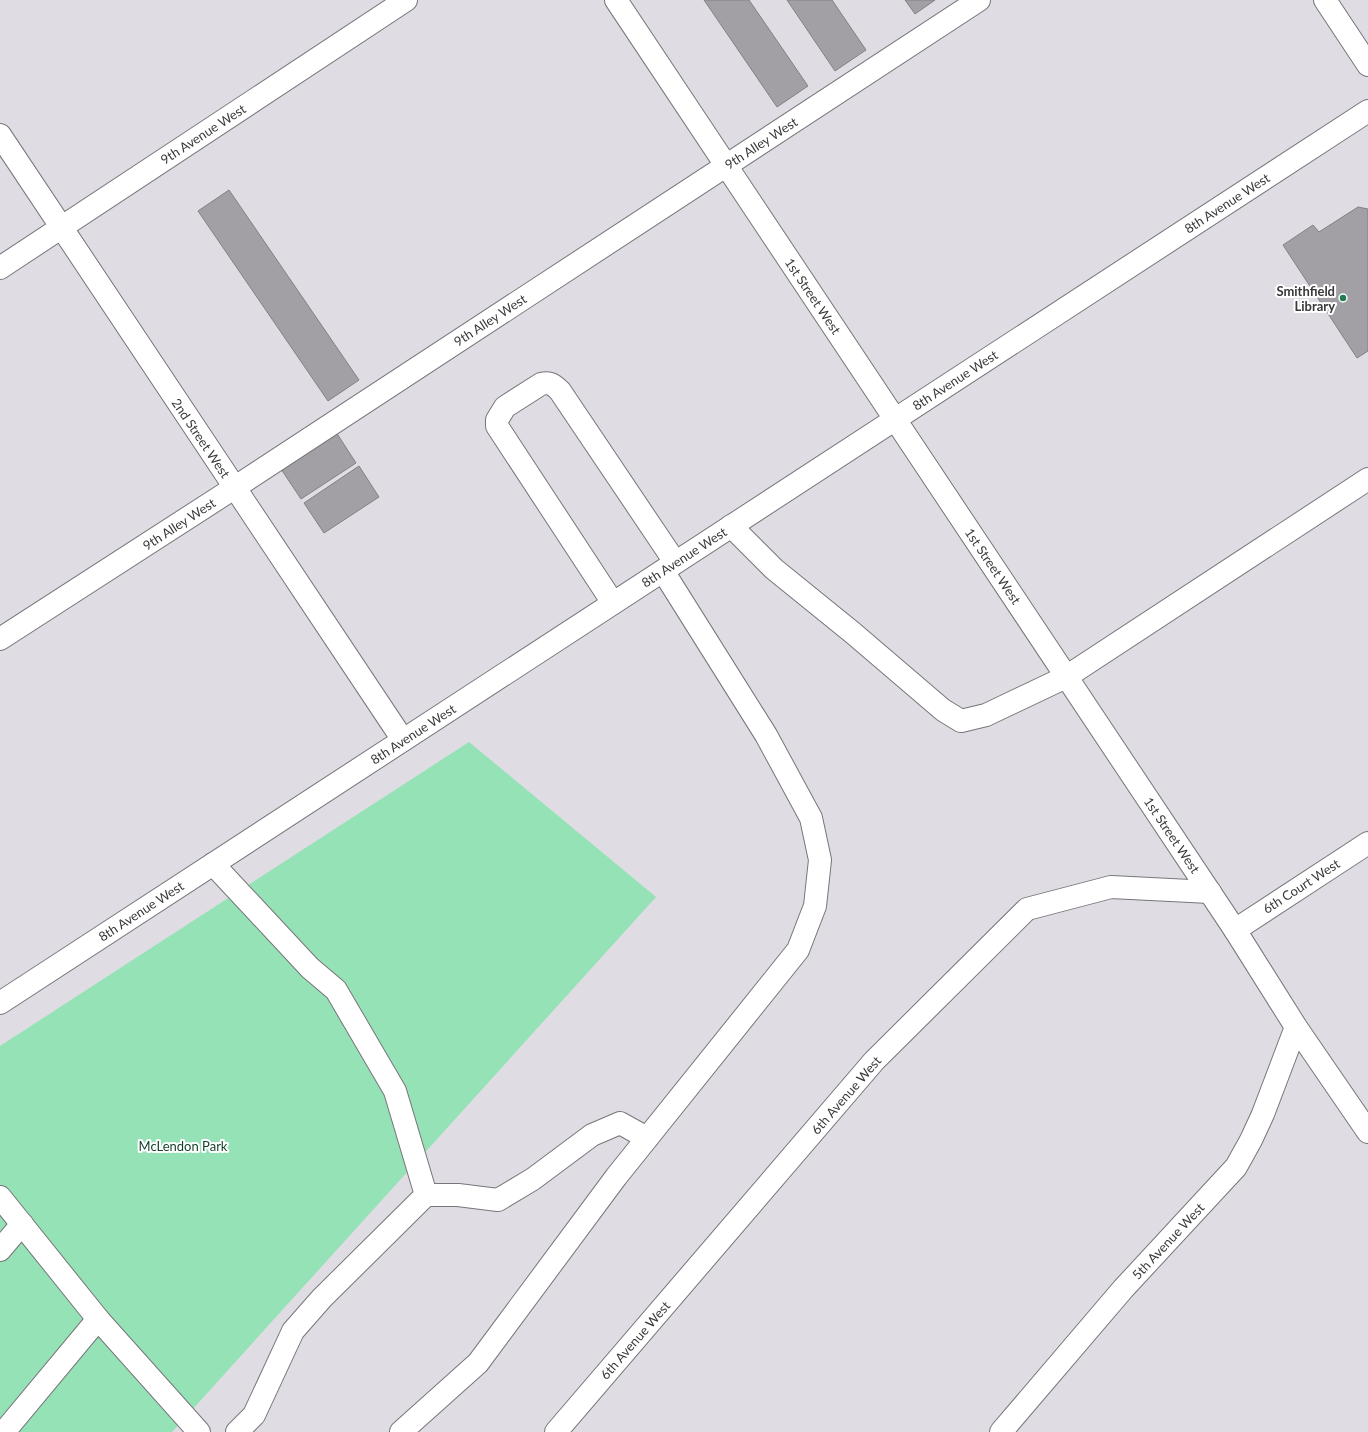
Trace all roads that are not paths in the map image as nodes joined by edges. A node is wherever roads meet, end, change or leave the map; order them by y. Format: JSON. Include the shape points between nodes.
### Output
{"nodes":[{"id":1,"x":406,"y":0,"type":"edge"},
{"id":2,"x":616,"y":0,"type":"edge"},
{"id":3,"x":979,"y":0,"type":"edge"},
{"id":4,"x":1325,"y":0,"type":"edge"},
{"id":5,"x":1368,"y":65,"type":"edge"},
{"id":6,"x":1368,"y":111,"type":"edge"},
{"id":7,"x":0,"y":135,"type":"edge"},
{"id":8,"x":726,"y":166,"type":"junction"},
{"id":9,"x":61,"y":227,"type":"junction"},
{"id":10,"x":0,"y":268,"type":"edge"},
{"id":11,"x":895,"y":419,"type":"junction"},
{"id":12,"x":1368,"y":479,"type":"edge"},
{"id":13,"x":234,"y":488,"type":"junction"},
{"id":14,"x":731,"y":526,"type":"junction"},
{"id":15,"x":669,"y":567,"type":"junction"},
{"id":16,"x":613,"y":603,"type":"junction"},
{"id":17,"x":0,"y":639,"type":"edge"},
{"id":18,"x":1066,"y":677,"type":"junction"},
{"id":19,"x":403,"y":740,"type":"junction"},
{"id":20,"x":1368,"y":843,"type":"edge"},
{"id":21,"x":214,"y":864,"type":"junction"},
{"id":22,"x":1210,"y":892,"type":"junction"},
{"id":23,"x":1235,"y":930,"type":"junction"},
{"id":24,"x":0,"y":1003,"type":"edge"},
{"id":25,"x":1296,"y":1027,"type":"junction"},
{"id":26,"x":1368,"y":1132,"type":"edge"},
{"id":27,"x":647,"y":1138,"type":"junction"},
{"id":28,"x":426,"y":1195,"type":"junction"},
{"id":29,"x":0,"y":1197,"type":"edge"},
{"id":30,"x":22,"y":1224,"type":"junction"},
{"id":31,"x":0,"y":1250,"type":"edge"},
{"id":32,"x":98,"y":1319,"type":"junction"},
{"id":33,"x":4,"y":1432,"type":"edge"},
{"id":34,"x":199,"y":1432,"type":"edge"},
{"id":35,"x":237,"y":1432,"type":"edge"},
{"id":36,"x":401,"y":1432,"type":"edge"},
{"id":37,"x":556,"y":1432,"type":"edge"},
{"id":38,"x":1001,"y":1432,"type":"edge"}],
"edges":[{"from":1,"to":9,"type":"street","name":"9th Avenue West"},
{"from":2,"to":8,"type":"street","name":"1st Street West"},
{"from":3,"to":8,"type":"street","name":"9th Alley West"},
{"from":4,"to":5,"type":"street"},
{"from":6,"to":11,"type":"street","name":"8th Avenue West"},
{"from":7,"to":9,"type":"street","name":"2nd Street West"},
{"from":8,"to":11,"type":"street","name":"1st Street West"},
{"from":8,"to":13,"type":"street","name":"9th Alley West"},
{"from":9,"to":10,"type":"street","name":"9th Avenue West"},
{"from":9,"to":13,"type":"street","name":"2nd Street West"},
{"from":11,"to":14,"type":"street","name":"8th Avenue West"},
{"from":11,"to":18,"type":"street","name":"1st Street West"},
{"from":12,"to":18,"type":"street"},
{"from":13,"to":17,"type":"street","name":"9th Alley West"},
{"from":13,"to":19,"type":"street","name":"2nd Street West"},
{"from":14,"to":15,"type":"street","name":"8th Avenue West"},
{"from":14,"to":18,"type":"street","via":[[774,569],[854,633],[943,710],[961,721],[986,716]]},
{"from":15,"to":16,"type":"street","name":"8th Avenue West"},
{"from":15,"to":16,"type":"street","via":[[560,391],[554,385],[541,384],[505,408],[496,420],[497,426]]},
{"from":15,"to":27,"type":"street","via":[[811,818],[820,860],[815,906],[798,950]]},
{"from":16,"to":19,"type":"street","name":"8th Avenue West"},
{"from":18,"to":22,"type":"street","name":"1st Street West"},
{"from":19,"to":21,"type":"street","name":"8th Avenue West"},
{"from":20,"to":23,"type":"street","name":"6th Court West"},
{"from":21,"to":24,"type":"street","name":"8th Avenue West"},
{"from":21,"to":28,"type":"street","via":[[310,968],[336,990],[395,1091]]},
{"from":22,"to":23,"type":"street","name":"1st Street West"},
{"from":22,"to":37,"type":"street","name":"6th Avenue West","via":[[1111,887],[1027,909],[874,1061]]},
{"from":23,"to":25,"type":"street","name":"1st Street West"},
{"from":25,"to":26,"type":"street","name":"1st Street West"},
{"from":25,"to":38,"type":"street","name":"5th Avenue West","via":[[1252,1140],[1236,1167],[1123,1289]]},
{"from":27,"to":28,"type":"street","via":[[620,1123],[592,1135],[533,1179],[498,1200],[458,1195]]},
{"from":27,"to":36,"type":"street","via":[[478,1363]]},
{"from":28,"to":35,"type":"street","via":[[322,1298],[293,1331],[254,1415]]},
{"from":29,"to":30,"type":"street"},
{"from":30,"to":31,"type":"street"},
{"from":30,"to":32,"type":"street"},
{"from":32,"to":33,"type":"street"},
{"from":32,"to":34,"type":"street"}]}
